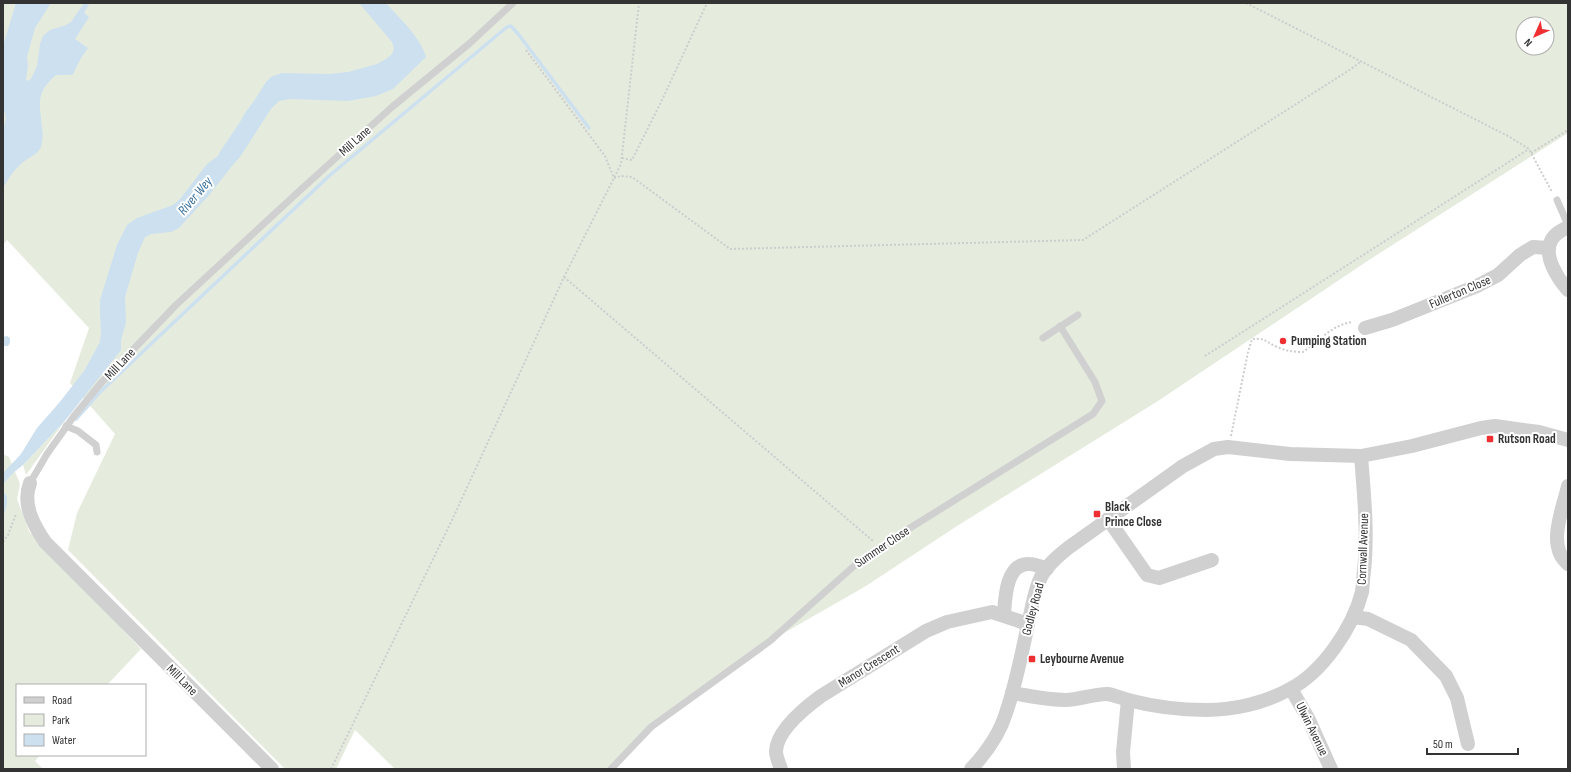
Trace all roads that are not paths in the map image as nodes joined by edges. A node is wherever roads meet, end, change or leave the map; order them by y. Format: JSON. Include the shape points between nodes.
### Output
{"nodes":[{"id":1,"x":513,"y":3,"type":"edge"},
{"id":2,"x":1557,"y":200,"type":"road end"},
{"id":3,"x":1568,"y":226,"type":"edge"},
{"id":4,"x":1549,"y":248,"type":"junction"},
{"id":5,"x":1568,"y":290,"type":"edge"},
{"id":6,"x":1078,"y":315,"type":"dead end"},
{"id":7,"x":1060,"y":326,"type":"junction"},
{"id":8,"x":1365,"y":328,"type":"road end"},
{"id":9,"x":1043,"y":338,"type":"dead end"},
{"id":10,"x":66,"y":426,"type":"junction"},
{"id":11,"x":1568,"y":440,"type":"edge"},
{"id":12,"x":97,"y":452,"type":"dead end"},
{"id":13,"x":1361,"y":456,"type":"junction"},
{"id":14,"x":30,"y":483,"type":"joint"},
{"id":15,"x":1568,"y":486,"type":"edge"},
{"id":16,"x":1108,"y":519,"type":"junction"},
{"id":17,"x":1203,"y":559,"type":"dead end"},
{"id":18,"x":1568,"y":564,"type":"edge"},
{"id":19,"x":1047,"y":569,"type":"junction"},
{"id":20,"x":1004,"y":615,"type":"junction"},
{"id":21,"x":1353,"y":617,"type":"junction"},
{"id":22,"x":1028,"y":624,"type":"junction"},
{"id":23,"x":1291,"y":689,"type":"junction"},
{"id":24,"x":1012,"y":693,"type":"junction"},
{"id":25,"x":1128,"y":700,"type":"junction"},
{"id":26,"x":1468,"y":744,"type":"dead end"},
{"id":27,"x":272,"y":769,"type":"edge"},
{"id":28,"x":611,"y":769,"type":"edge"},
{"id":29,"x":781,"y":769,"type":"edge"},
{"id":30,"x":971,"y":769,"type":"edge"},
{"id":31,"x":1124,"y":769,"type":"edge"},
{"id":32,"x":1331,"y":769,"type":"edge"}],
"edges":[{"from":1,"to":10,"type":"lane","name":"Mill Lane","via":[[470,43],[386,112],[176,305],[102,383]]},
{"from":2,"to":3,"type":"lane"},
{"from":3,"to":4,"type":"street","via":[[1554,236]]},
{"from":4,"to":5,"type":"street","via":[[1552,266]]},
{"from":4,"to":8,"type":"street","name":"Fullerton Close","via":[[1533,247],[1498,275],[1477,286]]},
{"from":6,"to":7,"type":"lane"},
{"from":7,"to":9,"type":"lane"},
{"from":7,"to":28,"type":"lane","name":"Summer Close","via":[[1095,382],[1102,401],[1093,414],[910,528],[854,566],[770,641],[651,727]]},
{"from":10,"to":12,"type":"lane","via":[[78,431],[96,445]]},
{"from":10,"to":14,"type":"lane","name":"Mill Lane"},
{"from":11,"to":13,"type":"street","via":[[1539,432],[1495,426]]},
{"from":13,"to":16,"type":"street","name":"Godley Road","via":[[1290,454],[1228,447],[1214,449],[1183,466]]},
{"from":13,"to":21,"type":"street","name":"Cornwall Avenue","via":[[1366,554],[1362,590]]},
{"from":14,"to":27,"type":"street","name":"Mill Lane","via":[[27,505],[45,542]]},
{"from":15,"to":18,"type":"street","via":[[1557,533],[1558,548],[1563,560]]},
{"from":16,"to":17,"type":"street","via":[[1147,575],[1159,578]]},
{"from":16,"to":19,"type":"street","name":"Godley Road","via":[[1055,558]]},
{"from":19,"to":20,"type":"street","via":[[1030,564],[1020,565],[1011,574],[1005,596]]},
{"from":19,"to":22,"type":"street","name":"Godley Road","via":[[1041,577]]},
{"from":20,"to":22,"type":"street","name":"Manor Crescent"},
{"from":20,"to":29,"type":"street","name":"Manor Crescent","via":[[992,612],[946,622],[926,631],[821,696],[806,707],[782,734],[776,750]]},
{"from":21,"to":23,"type":"street","name":"Cornwall Avenue","via":[[1339,641],[1312,674]]},
{"from":21,"to":26,"type":"street","via":[[1368,619],[1411,640],[1446,676],[1457,698]]},
{"from":22,"to":24,"type":"street","name":"Godley Road"},
{"from":23,"to":25,"type":"street","name":"Cornwall Avenue","via":[[1246,706],[1206,710]]},
{"from":23,"to":32,"type":"street","name":"Ulwin Avenue","via":[[1308,718]]},
{"from":24,"to":25,"type":"street","via":[[1042,699],[1066,700],[1107,694]]},
{"from":24,"to":30,"type":"street","name":"Godley Road","via":[[1006,714],[992,742]]},
{"from":25,"to":31,"type":"street","via":[[1122,752]]}]}
